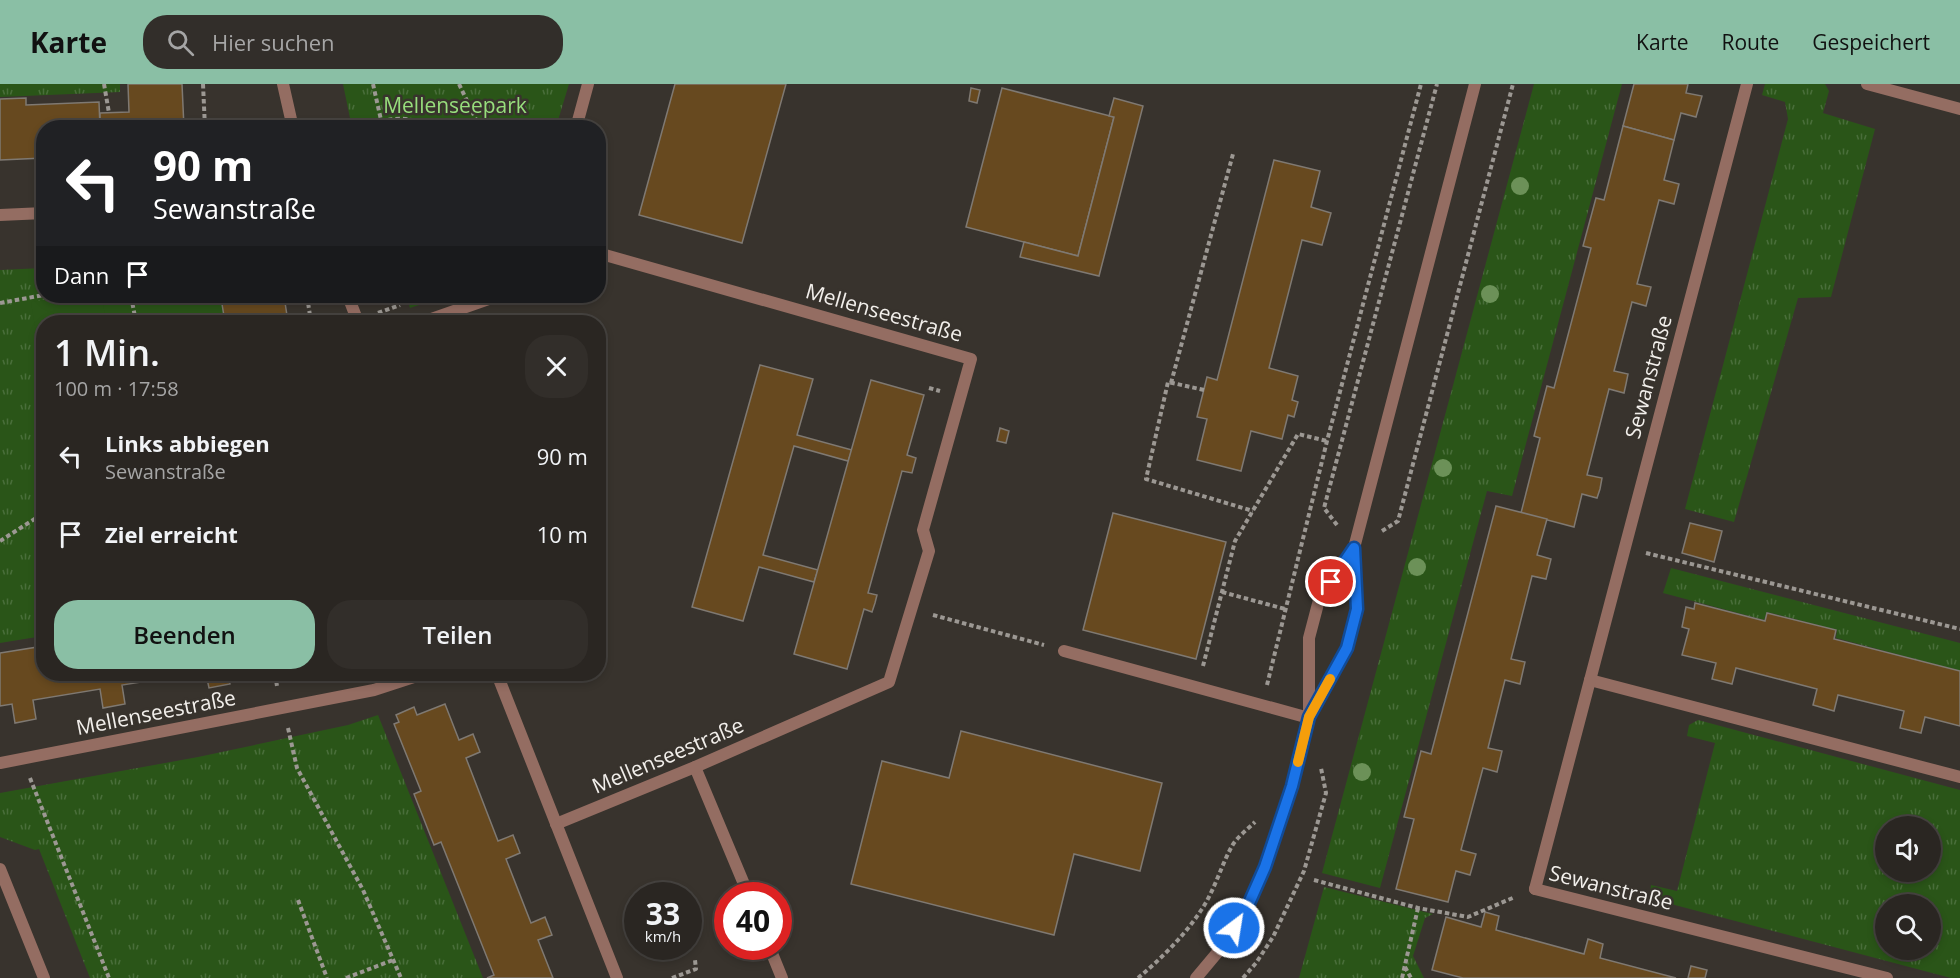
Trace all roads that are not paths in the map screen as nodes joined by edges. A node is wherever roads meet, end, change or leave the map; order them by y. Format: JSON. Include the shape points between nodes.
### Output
{"nodes":[{"id":1,"x":283,"y":84,"type":"edge"},
{"id":2,"x":1475,"y":84,"type":"edge"},
{"id":3,"x":1747,"y":84,"type":"edge"},
{"id":4,"x":1867,"y":84,"type":"edge"},
{"id":5,"x":589,"y":85,"type":"edge"},
{"id":6,"x":1960,"y":109,"type":"edge"},
{"id":7,"x":291,"y":120,"type":"edge"},
{"id":8,"x":578,"y":120,"type":"edge"},
{"id":9,"x":36,"y":213,"type":"edge"},
{"id":10,"x":0,"y":215,"type":"edge"},
{"id":11,"x":606,"y":255,"type":"edge"},
{"id":12,"x":477,"y":303,"type":"edge"},
{"id":13,"x":443,"y":315,"type":"edge"},
{"id":14,"x":1354,"y":548,"type":"junction"},
{"id":15,"x":1064,"y":651,"type":"road end"},
{"id":16,"x":1590,"y":680,"type":"junction"},
{"id":17,"x":404,"y":681,"type":"edge"},
{"id":18,"x":500,"y":681,"type":"edge"},
{"id":19,"x":1309,"y":717,"type":"junction"},
{"id":20,"x":0,"y":763,"type":"edge"},
{"id":21,"x":695,"y":767,"type":"junction"},
{"id":22,"x":1960,"y":777,"type":"edge"},
{"id":23,"x":556,"y":824,"type":"junction"},
{"id":24,"x":0,"y":869,"type":"edge"},
{"id":25,"x":743,"y":882,"type":"edge"},
{"id":26,"x":775,"y":960,"type":"edge"},
{"id":27,"x":44,"y":978,"type":"edge"},
{"id":28,"x":617,"y":978,"type":"edge"},
{"id":29,"x":782,"y":978,"type":"edge"},
{"id":30,"x":1196,"y":978,"type":"edge"},
{"id":31,"x":1887,"y":978,"type":"edge"}],
"edges":[{"from":1,"to":7,"type":"street"},
{"from":2,"to":14,"type":"street"},
{"from":3,"to":16,"type":"street","name":"Sewanstraße"},
{"from":4,"to":6,"type":"street"},
{"from":5,"to":8,"type":"street"},
{"from":9,"to":10,"type":"street"},
{"from":11,"to":21,"type":"street","name":"Mellenseestraße","via":[[971,359],[922,530],[929,551],[889,682]]},
{"from":12,"to":13,"type":"street"},
{"from":14,"to":19,"type":"street","via":[[1357,609],[1347,648]]},
{"from":14,"to":19,"type":"street","via":[[1319,600],[1309,638]]},
{"from":15,"to":19,"type":"street"},
{"from":16,"to":22,"type":"street"},
{"from":16,"to":31,"type":"street","name":"Sewanstraße","via":[[1535,889]]},
{"from":17,"to":20,"type":"street","name":"Mellenseestraße"},
{"from":18,"to":23,"type":"street"},
{"from":19,"to":30,"type":"street","via":[[1292,786],[1265,867],[1246,910]]},
{"from":21,"to":23,"type":"street","name":"Mellenseestraße"},
{"from":21,"to":25,"type":"street"},
{"from":23,"to":28,"type":"street"},
{"from":24,"to":27,"type":"street"},
{"from":26,"to":29,"type":"street"}]}
